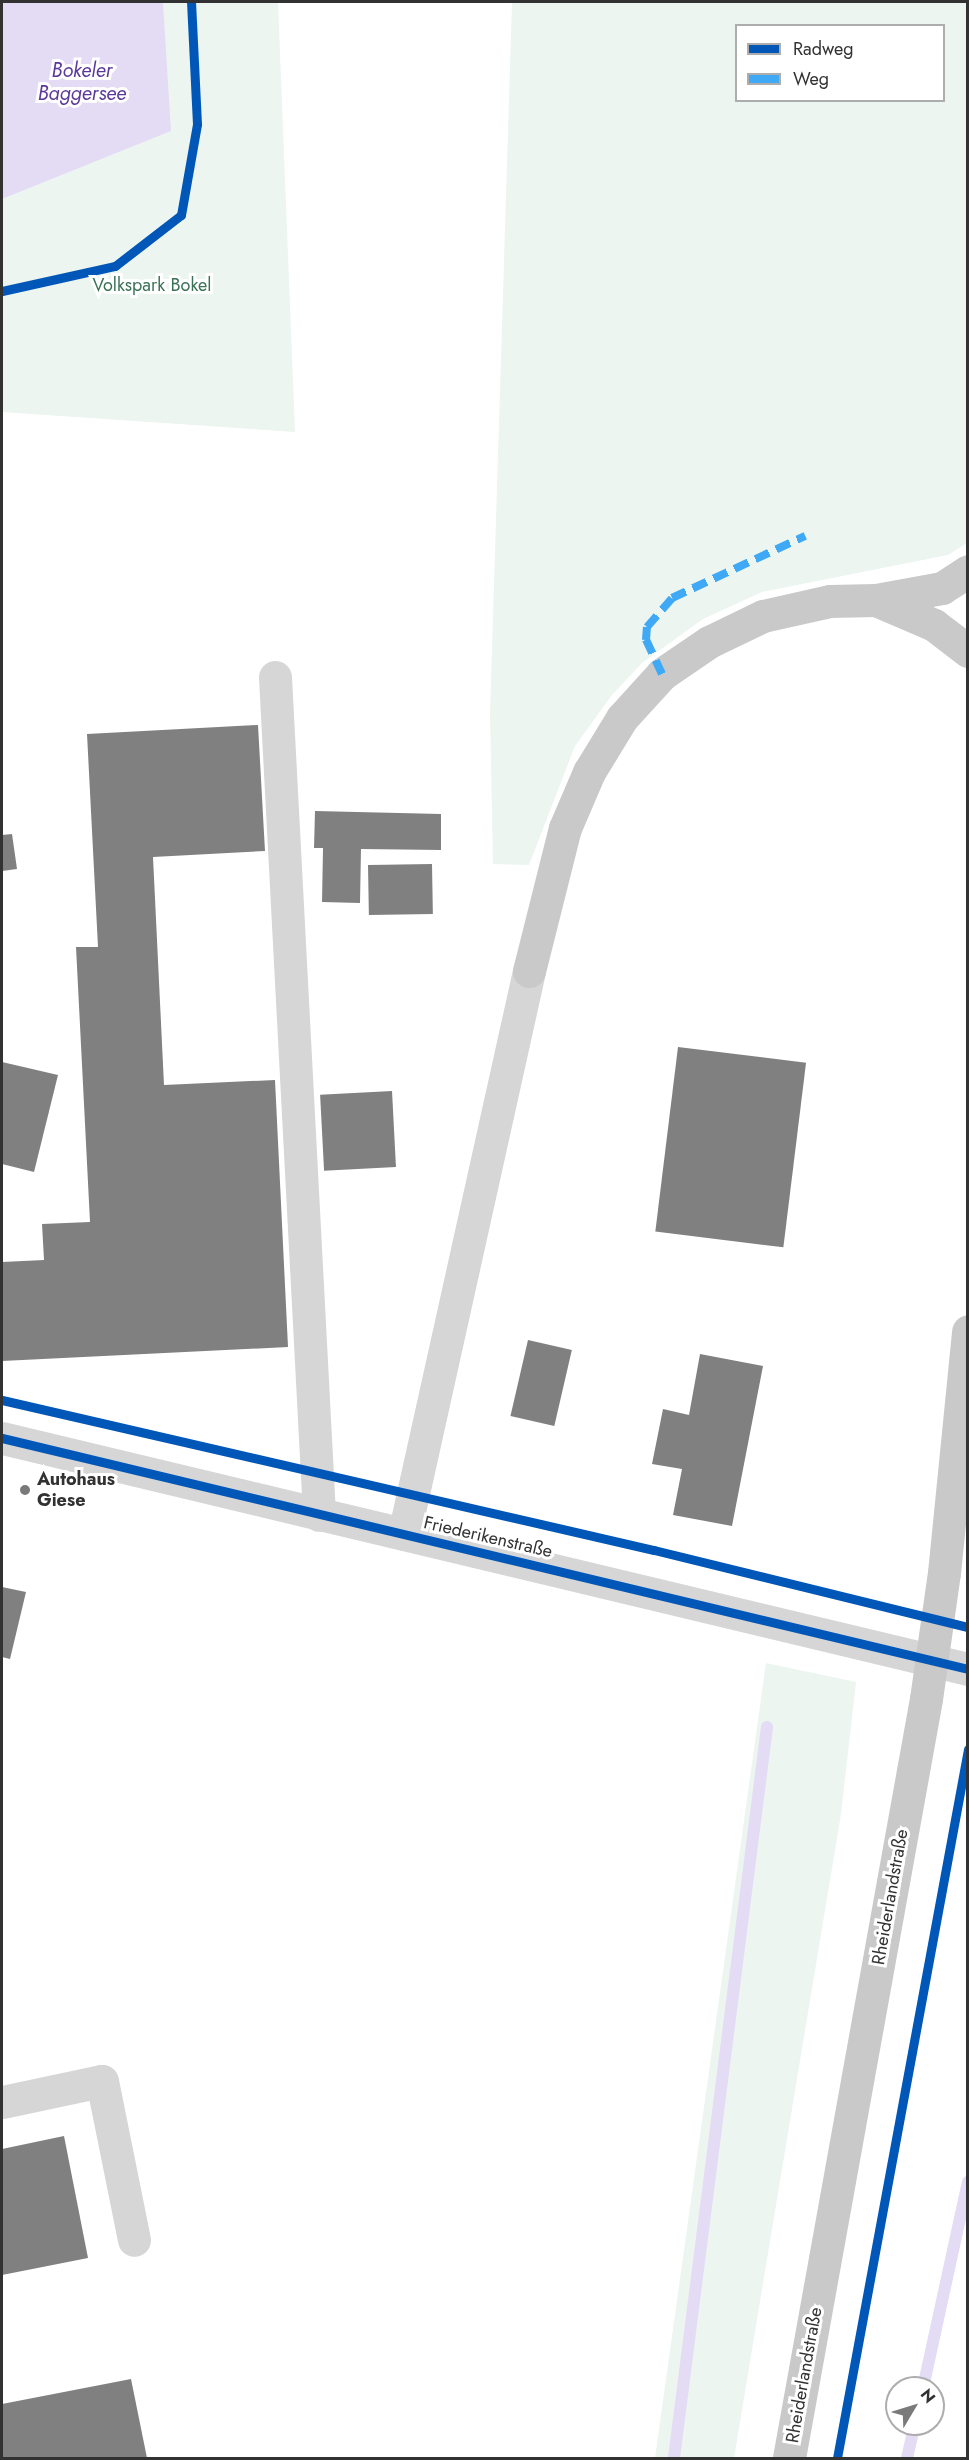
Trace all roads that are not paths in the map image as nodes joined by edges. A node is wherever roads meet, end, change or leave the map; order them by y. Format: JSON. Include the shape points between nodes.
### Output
{"nodes":[{"id":1,"x":959,"y":584,"type":"edge"},
{"id":2,"x":876,"y":600,"type":"junction"},
{"id":3,"x":968,"y":651,"type":"edge"},
{"id":4,"x":275,"y":677,"type":"dead end"},
{"id":5,"x":529,"y":971,"type":"joint"},
{"id":6,"x":968,"y":1331,"type":"edge"},
{"id":7,"x":2,"y":1438,"type":"edge"},
{"id":8,"x":319,"y":1515,"type":"junction"},
{"id":9,"x":404,"y":1534,"type":"junction"},
{"id":10,"x":968,"y":1669,"type":"edge"},
{"id":11,"x":2,"y":2102,"type":"edge"},
{"id":12,"x":134,"y":2240,"type":"dead end"},
{"id":13,"x":789,"y":2458,"type":"edge"}],
"edges":[{"from":1,"to":2,"type":"main road"},
{"from":2,"to":3,"type":"main road","via":[[934,625]]},
{"from":2,"to":5,"type":"main road","via":[[830,601],[763,616],[709,642],[662,674],[622,718],[589,772],[565,828]]},
{"from":4,"to":8,"type":"street"},
{"from":5,"to":9,"type":"street"},
{"from":6,"to":13,"type":"main road","name":"Rheiderlandstraße","bridge":true,"via":[[944,1573],[926,1700]]},
{"from":7,"to":8,"type":"street","name":"Friederikenstraße"},
{"from":8,"to":9,"type":"street","name":"Friederikenstraße"},
{"from":9,"to":10,"type":"street","name":"Friederikenstraße"},
{"from":11,"to":12,"type":"street","via":[[102,2081]]}]}
